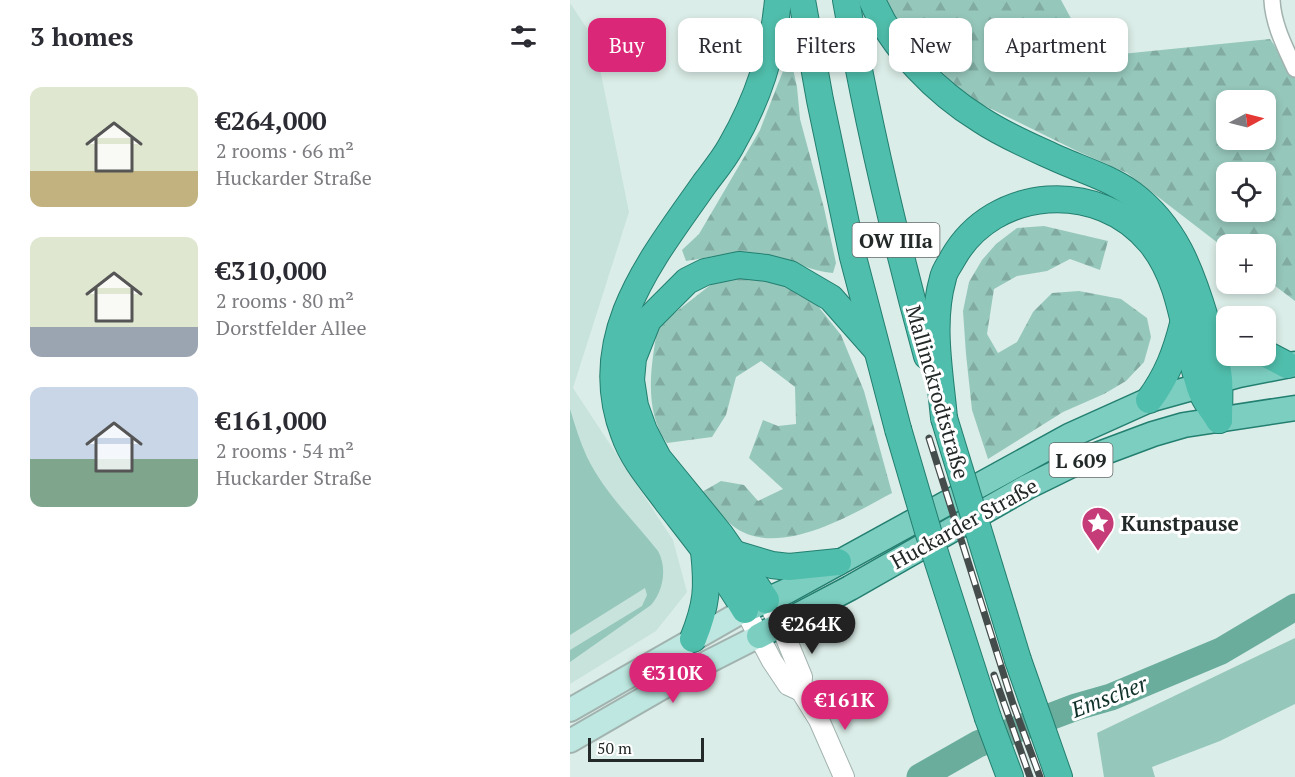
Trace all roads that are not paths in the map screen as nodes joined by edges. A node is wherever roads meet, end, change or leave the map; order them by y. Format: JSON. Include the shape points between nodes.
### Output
{"nodes":[{"id":1,"x":778,"y":0,"type":"edge"},
{"id":2,"x":802,"y":0,"type":"edge"},
{"id":3,"x":846,"y":0,"type":"edge"},
{"id":4,"x":872,"y":0,"type":"edge"},
{"id":5,"x":1272,"y":0,"type":"edge"},
{"id":6,"x":1295,"y":69,"type":"edge"},
{"id":7,"x":1194,"y":317,"type":"junction"},
{"id":8,"x":1216,"y":328,"type":"edge"},
{"id":9,"x":876,"y":350,"type":"junction"},
{"id":10,"x":1283,"y":361,"type":"edge"},
{"id":11,"x":1209,"y":384,"type":"junction"},
{"id":12,"x":1149,"y":400,"type":"junction"},
{"id":13,"x":1295,"y":408,"type":"edge"},
{"id":14,"x":944,"y":418,"type":"junction"},
{"id":15,"x":1219,"y":420,"type":"junction"},
{"id":16,"x":704,"y":550,"type":"junction"},
{"id":17,"x":735,"y":554,"type":"junction"},
{"id":18,"x":838,"y":562,"type":"junction"},
{"id":19,"x":755,"y":605,"type":"junction"},
{"id":20,"x":781,"y":626,"type":"junction"},
{"id":21,"x":759,"y":636,"type":"junction"},
{"id":22,"x":693,"y":639,"type":"junction"},
{"id":23,"x":801,"y":691,"type":"junction"},
{"id":24,"x":570,"y":710,"type":"edge"},
{"id":25,"x":570,"y":741,"type":"edge"},
{"id":26,"x":844,"y":777,"type":"edge"},
{"id":27,"x":1010,"y":777,"type":"edge"},
{"id":28,"x":1059,"y":777,"type":"edge"}],
"edges":[{"from":1,"to":16,"type":"highway","via":[[773,45],[752,104],[731,146],[643,276],[616,341],[612,372],[616,411],[625,437],[641,467]]},
{"from":2,"to":9,"type":"highway","via":[[850,246]]},
{"from":3,"to":14,"type":"highway","name":"Mallinckrodtstraße","number":"OW IIIa","via":[[897,245]]},
{"from":4,"to":7,"type":"highway","via":[[921,71],[981,121],[1110,180],[1151,209],[1175,239],[1189,268]]},
{"from":5,"to":6,"type":"street","via":[[1283,43]]},
{"from":7,"to":8,"type":"highway"},
{"from":7,"to":11,"type":"highway","via":[[1216,357]]},
{"from":7,"to":12,"type":"highway","via":[[1170,368]]},
{"from":7,"to":14,"type":"highway","via":[[1152,244],[1108,210],[1085,201],[1058,200],[1038,201],[1000,212],[980,224],[961,244],[943,276],[936,322]]},
{"from":9,"to":17,"type":"highway","via":[[831,298],[790,274],[767,268],[739,265],[705,272],[687,281],[648,320],[633,358],[631,380],[644,431],[658,458]]},
{"from":9,"to":27,"type":"highway","bridge":true,"via":[[928,531]]},
{"from":10,"to":11,"type":"main road","name":"Huckarder Straße","number":"L 609"},
{"from":11,"to":12,"type":"main road","name":"Huckarder Straße","number":"L 609"},
{"from":11,"to":15,"type":"highway"},
{"from":12,"to":18,"type":"main road","name":"Huckarder Straße","number":"L 609","via":[[1068,436]]},
{"from":13,"to":15,"type":"main road","name":"Huckarder Straße","number":"L 609"},
{"from":14,"to":28,"type":"highway","name":"Mallinckrodtstraße","bridge":true,"via":[[1018,660]]},
{"from":15,"to":20,"type":"main road","name":"Huckarder Straße","number":"L 609","via":[[1153,434],[1078,462]]},
{"from":16,"to":19,"type":"highway","via":[[733,591]]},
{"from":16,"to":22,"type":"highway","via":[[708,586]]},
{"from":17,"to":18,"type":"highway","via":[[789,567]]},
{"from":17,"to":19,"type":"highway"},
{"from":18,"to":19,"type":"main road","name":"Huckarder Straße","number":"L 609"},
{"from":19,"to":20,"type":"street"},
{"from":19,"to":21,"type":"street"},
{"from":19,"to":22,"type":"main road","number":"L 609"},
{"from":20,"to":21,"type":"main road","number":"L 609"},
{"from":20,"to":23,"type":"street","via":[[802,677]]},
{"from":21,"to":23,"type":"street","via":[[788,685]]},
{"from":21,"to":25,"type":"main road","number":"L 609"},
{"from":22,"to":24,"type":"main road","number":"L 609"},
{"from":23,"to":26,"type":"street","via":[[819,720]]}]}
